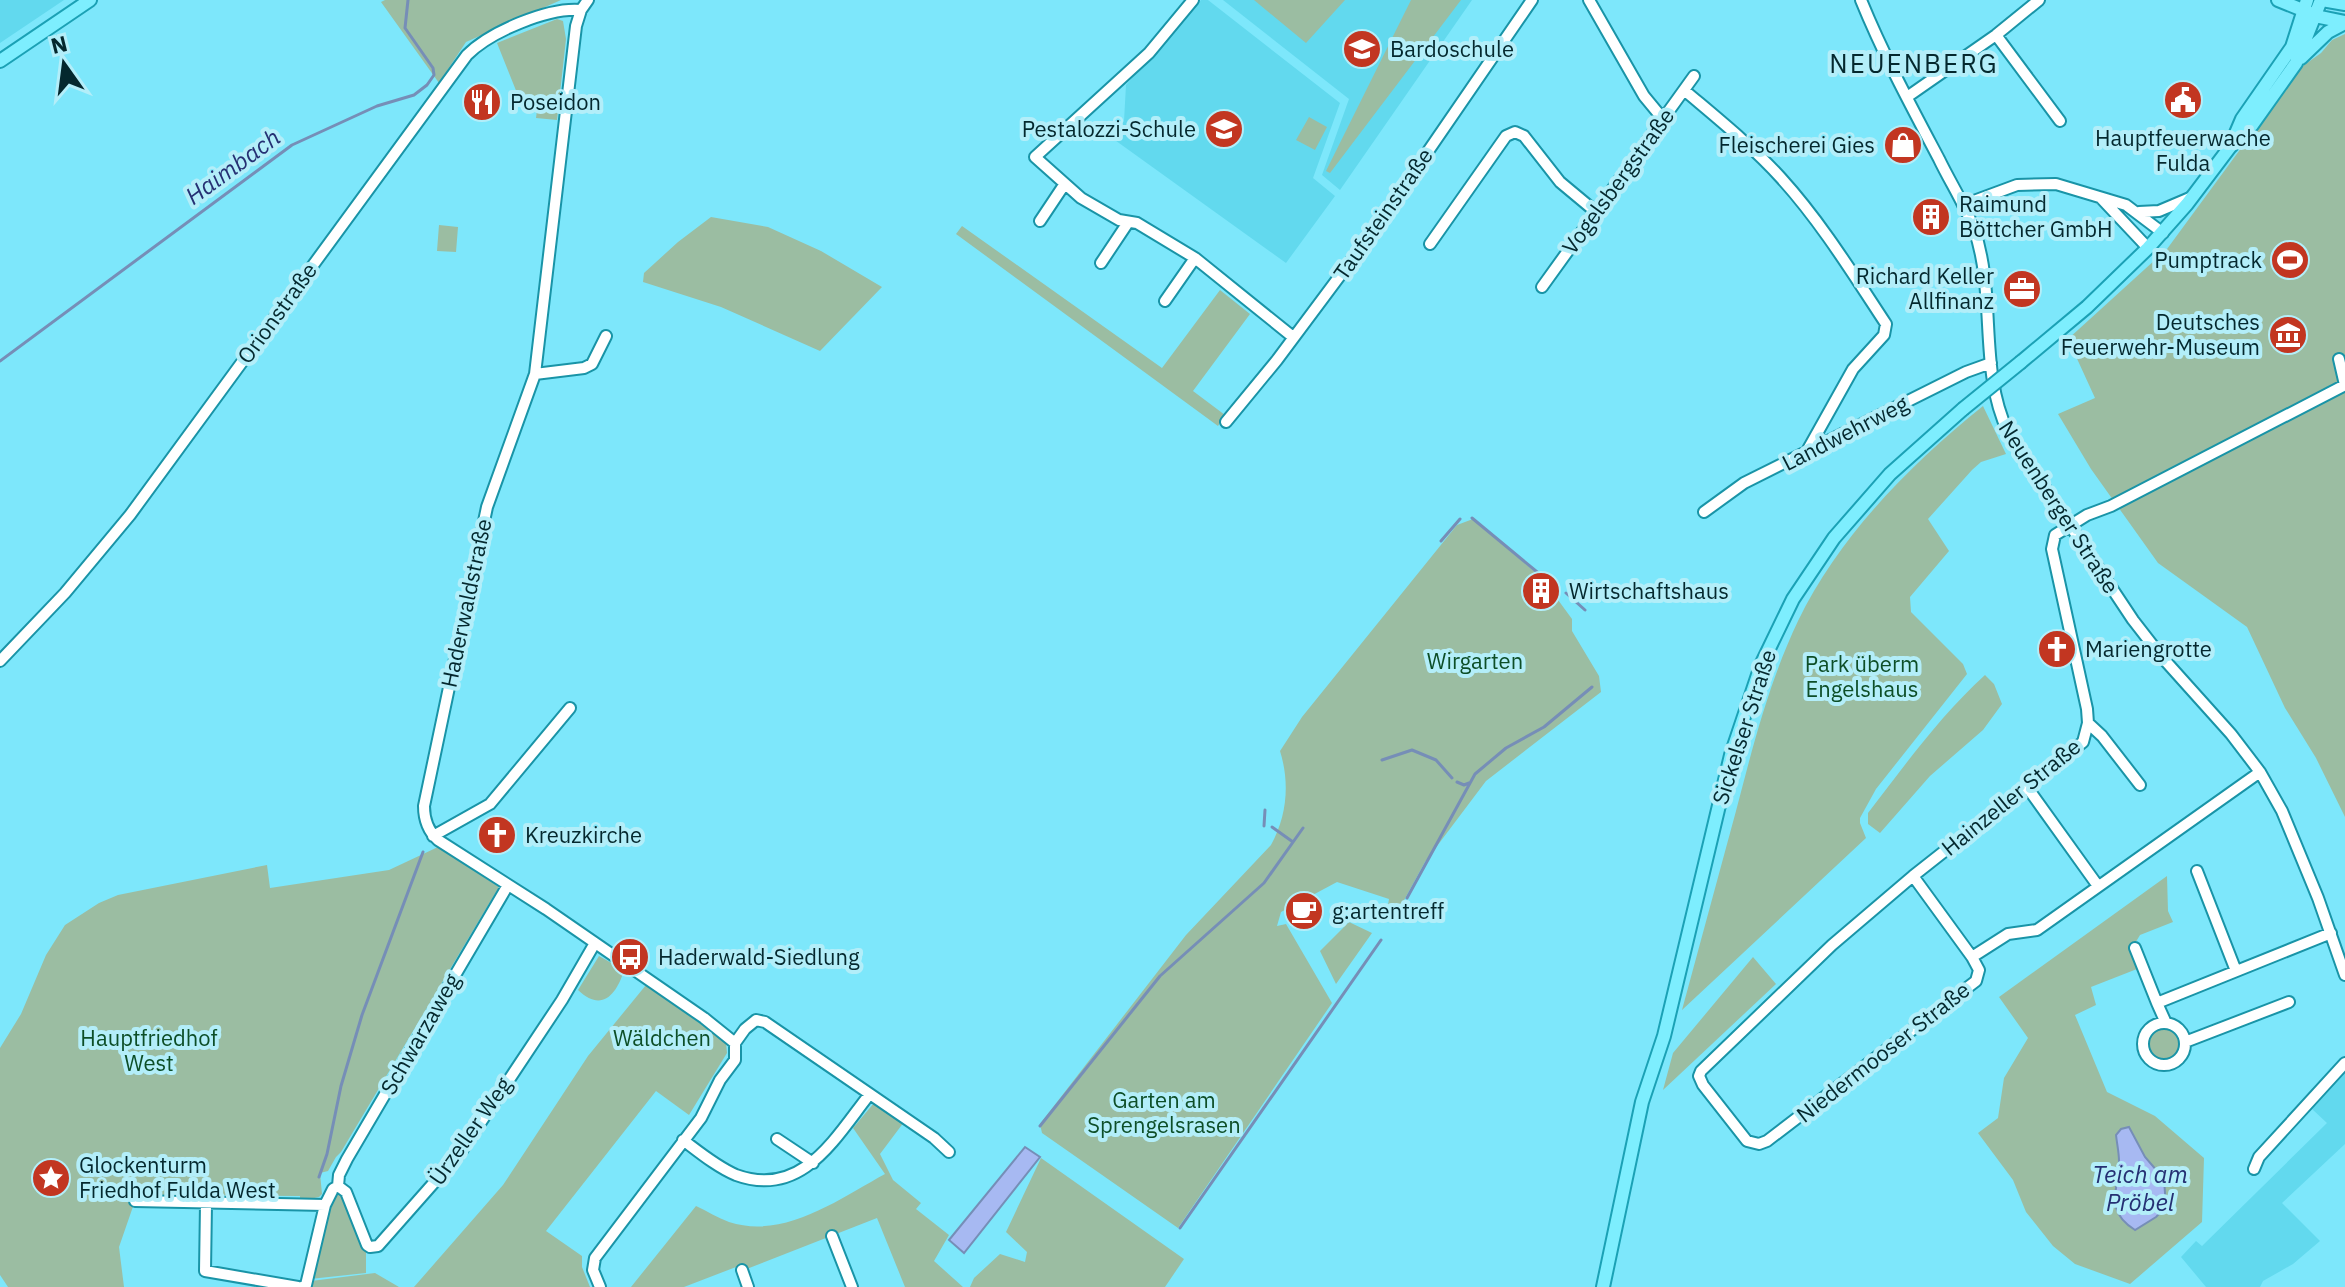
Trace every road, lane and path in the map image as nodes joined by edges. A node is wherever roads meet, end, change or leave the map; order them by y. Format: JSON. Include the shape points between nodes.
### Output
{"nodes":[{"id":1,"x":90,"y":0,"type":"edge"},
{"id":2,"x":1193,"y":0,"type":"edge"},
{"id":3,"x":1532,"y":0,"type":"edge"},
{"id":4,"x":1589,"y":0,"type":"edge"},
{"id":5,"x":1861,"y":0,"type":"edge"},
{"id":6,"x":2039,"y":0,"type":"edge"},
{"id":7,"x":2278,"y":0,"type":"edge"},
{"id":8,"x":2322,"y":0,"type":"edge"},
{"id":9,"x":2344,"y":4,"type":"edge"},
{"id":10,"x":584,"y":5,"type":"edge"},
{"id":11,"x":2309,"y":9,"type":"edge"},
{"id":12,"x":2345,"y":22,"type":"edge"},
{"id":13,"x":1996,"y":35,"type":"junction"},
{"id":14,"x":0,"y":61,"type":"edge"},
{"id":15,"x":2296,"y":63,"type":"junction"},
{"id":16,"x":1694,"y":76,"type":"dead end"},
{"id":17,"x":1684,"y":90,"type":"junction"},
{"id":18,"x":1907,"y":97,"type":"junction"},
{"id":19,"x":1663,"y":119,"type":"junction"},
{"id":20,"x":2060,"y":121,"type":"dead end"},
{"id":21,"x":2230,"y":147,"type":"junction"},
{"id":22,"x":1064,"y":185,"type":"junction"},
{"id":23,"x":2193,"y":196,"type":"junction"},
{"id":24,"x":2101,"y":198,"type":"junction"},
{"id":25,"x":1963,"y":205,"type":"junction"},
{"id":26,"x":1596,"y":212,"type":"junction"},
{"id":27,"x":2137,"y":212,"type":"junction"},
{"id":28,"x":1040,"y":221,"type":"dead end"},
{"id":29,"x":1127,"y":224,"type":"junction"},
{"id":30,"x":2163,"y":233,"type":"junction"},
{"id":31,"x":1430,"y":244,"type":"dead end"},
{"id":32,"x":2148,"y":248,"type":"junction"},
{"id":33,"x":1195,"y":258,"type":"junction"},
{"id":34,"x":1101,"y":263,"type":"dead end"},
{"id":35,"x":1542,"y":287,"type":"dead end"},
{"id":36,"x":1165,"y":301,"type":"dead end"},
{"id":37,"x":606,"y":336,"type":"dead end"},
{"id":38,"x":1293,"y":337,"type":"junction"},
{"id":39,"x":2339,"y":359,"type":"dead end"},
{"id":40,"x":1991,"y":363,"type":"junction"},
{"id":41,"x":535,"y":374,"type":"junction"},
{"id":42,"x":1226,"y":422,"type":"dead end"},
{"id":43,"x":1806,"y":453,"type":"junction"},
{"id":44,"x":1704,"y":512,"type":"dead end"},
{"id":45,"x":2068,"y":524,"type":"junction"},
{"id":46,"x":0,"y":661,"type":"edge"},
{"id":47,"x":570,"y":708,"type":"dead end"},
{"id":48,"x":2088,"y":723,"type":"junction"},
{"id":49,"x":2260,"y":772,"type":"junction"},
{"id":50,"x":2140,"y":785,"type":"dead end"},
{"id":51,"x":2027,"y":787,"type":"junction"},
{"id":52,"x":433,"y":836,"type":"junction"},
{"id":53,"x":2197,"y":871,"type":"dead end"},
{"id":54,"x":1913,"y":876,"type":"junction"},
{"id":55,"x":508,"y":885,"type":"junction"},
{"id":56,"x":2098,"y":886,"type":"junction"},
{"id":57,"x":2331,"y":933,"type":"junction"},
{"id":58,"x":595,"y":943,"type":"junction"},
{"id":59,"x":2135,"y":948,"type":"dead end"},
{"id":60,"x":1972,"y":957,"type":"junction"},
{"id":61,"x":2236,"y":971,"type":"junction"},
{"id":62,"x":2345,"y":975,"type":"edge"},
{"id":63,"x":2289,"y":1002,"type":"dead end"},
{"id":64,"x":2157,"y":1003,"type":"junction"},
{"id":65,"x":2166,"y":1023,"type":"junction"},
{"id":66,"x":2185,"y":1042,"type":"junction"},
{"id":67,"x":735,"y":1043,"type":"junction"},
{"id":68,"x":2345,"y":1063,"type":"edge"},
{"id":69,"x":1699,"y":1076,"type":"joint"},
{"id":70,"x":869,"y":1095,"type":"junction"},
{"id":71,"x":777,"y":1139,"type":"dead end"},
{"id":72,"x":683,"y":1140,"type":"junction"},
{"id":73,"x":949,"y":1152,"type":"dead end"},
{"id":74,"x":813,"y":1163,"type":"junction"},
{"id":75,"x":2254,"y":1169,"type":"dead end"},
{"id":76,"x":338,"y":1186,"type":"junction"},
{"id":77,"x":135,"y":1201,"type":"dead end"},
{"id":78,"x":206,"y":1204,"type":"junction"},
{"id":79,"x":325,"y":1205,"type":"junction"},
{"id":80,"x":832,"y":1236,"type":"dead end"},
{"id":81,"x":742,"y":1270,"type":"dead end"},
{"id":82,"x":300,"y":1287,"type":"edge"},
{"id":83,"x":600,"y":1287,"type":"edge"},
{"id":84,"x":748,"y":1287,"type":"edge"},
{"id":85,"x":852,"y":1287,"type":"edge"},
{"id":86,"x":1603,"y":1287,"type":"edge"}],
"edges":[{"from":1,"to":14,"type":"main road"},
{"from":2,"to":22,"type":"street","via":[[1149,53],[1035,157]]},
{"from":3,"to":38,"type":"street","name":"Taufsteinstraße","via":[[1374,230]]},
{"from":4,"to":19,"type":"street"},
{"from":5,"to":18,"type":"street","name":"Neuenberger Straße"},
{"from":6,"to":13,"type":"street"},
{"from":7,"to":11,"type":"main road"},
{"from":8,"to":9,"type":"main road"},
{"from":8,"to":11,"type":"main road","name":"Sickelser Straße"},
{"from":10,"to":41,"type":"street","name":"Haderwaldstraße","via":[[576,26]]},
{"from":10,"to":46,"type":"street","name":"Orionstraße","via":[[540,16],[489,38],[467,55],[130,515]]},
{"from":11,"to":12,"type":"main road"},
{"from":11,"to":15,"type":"main road","name":"Sickelser Straße"},
{"from":11,"to":21,"type":"main road","name":"Sickelser Straße","via":[[2292,47],[2242,119]]},
{"from":12,"to":15,"type":"main road"},
{"from":13,"to":18,"type":"street"},
{"from":13,"to":20,"type":"street"},
{"from":15,"to":21,"type":"main road","name":"Sickelser Straße"},
{"from":16,"to":17,"type":"street","name":"Vogelsbergstraße"},
{"from":17,"to":19,"type":"street","name":"Vogelsbergstraße"},
{"from":17,"to":43,"type":"street","via":[[1780,177],[1886,324],[1884,335],[1853,369]]},
{"from":18,"to":25,"type":"street","name":"Neuenberger Straße"},
{"from":19,"to":26,"type":"street","name":"Vogelsbergstraße"},
{"from":21,"to":23,"type":"main road","name":"Sickelser Straße"},
{"from":22,"to":28,"type":"street"},
{"from":22,"to":29,"type":"street"},
{"from":23,"to":27,"type":"street","via":[[2159,211]]},
{"from":23,"to":30,"type":"main road","name":"Sickelser Straße"},
{"from":24,"to":25,"type":"street","via":[[2069,186],[2034,183]]},
{"from":24,"to":27,"type":"street"},
{"from":24,"to":32,"type":"street"},
{"from":25,"to":40,"type":"street","name":"Neuenberger Straße","via":[[1984,273]]},
{"from":26,"to":31,"type":"street","via":[[1515,132],[1506,136]]},
{"from":26,"to":35,"type":"street","name":"Vogelsbergstraße"},
{"from":27,"to":30,"type":"street"},
{"from":29,"to":33,"type":"street","via":[[1137,223]]},
{"from":29,"to":34,"type":"street"},
{"from":30,"to":32,"type":"main road","name":"Sickelser Straße"},
{"from":32,"to":86,"type":"main road","name":"Sickelser Straße","bridge":true,"via":[[2087,307],[1890,474],[1834,538],[1793,599],[1762,663],[1731,755],[1664,1036],[1642,1102]]},
{"from":33,"to":36,"type":"street"},
{"from":33,"to":38,"type":"street"},
{"from":37,"to":41,"type":"street","via":[[592,364]]},
{"from":38,"to":42,"type":"street","name":"Taufsteinstraße"},
{"from":39,"to":45,"type":"street","via":[[2345,385]]},
{"from":40,"to":43,"type":"street","name":"Landwehrweg"},
{"from":40,"to":45,"type":"street","name":"Neuenberger Straße","via":[[1997,410]]},
{"from":41,"to":52,"type":"street","name":"Haderwaldstraße","via":[[480,532],[424,806]]},
{"from":43,"to":44,"type":"street","name":"Landwehrweg","via":[[1744,483]]},
{"from":45,"to":48,"type":"street","name":"Hainzeller Straße","via":[[2055,535],[2052,549]]},
{"from":45,"to":49,"type":"street","name":"Neuenberger Straße","via":[[2149,642]]},
{"from":47,"to":52,"type":"street","via":[[490,804]]},
{"from":48,"to":50,"type":"street"},
{"from":48,"to":51,"type":"street","name":"Hainzeller Straße","via":[[2083,742]]},
{"from":49,"to":56,"type":"street","name":"Niedermooser Straße"},
{"from":49,"to":57,"type":"street","name":"Neuenberger Straße","via":[[2282,811]]},
{"from":51,"to":54,"type":"street","name":"Hainzeller Straße"},
{"from":51,"to":56,"type":"street"},
{"from":52,"to":55,"type":"street"},
{"from":53,"to":61,"type":"street"},
{"from":54,"to":60,"type":"street"},
{"from":54,"to":69,"type":"street","name":"Hainzeller Straße","via":[[1832,945]]},
{"from":55,"to":58,"type":"street"},
{"from":55,"to":76,"type":"street","name":"Schwarzaweg","via":[[347,1159]]},
{"from":56,"to":60,"type":"street","name":"Niedermooser Straße","via":[[2037,930],[2008,934]]},
{"from":57,"to":61,"type":"street"},
{"from":57,"to":62,"type":"street","name":"Neuenberger Straße"},
{"from":58,"to":67,"type":"street"},
{"from":58,"to":76,"type":"street","name":"Ürzeller Weg","via":[[461,1152],[378,1246],[367,1245],[346,1192]]},
{"from":59,"to":64,"type":"street"},
{"from":60,"to":69,"type":"street","name":"Niedermooser Straße","via":[[1979,970],[1976,981],[1767,1141],[1747,1141]]},
{"from":61,"to":64,"type":"street"},
{"from":63,"to":66,"type":"street"},
{"from":64,"to":65,"type":"street"},
{"from":65,"to":66,"type":"street","via":[[2177,1027]]},
{"from":65,"to":66,"type":"street","via":[[2146,1035],[2144,1049],[2152,1060],[2171,1064],[2182,1055]]},
{"from":67,"to":70,"type":"street","via":[[756,1020],[765,1022]]},
{"from":67,"to":72,"type":"street","via":[[735,1060]]},
{"from":68,"to":75,"type":"street","via":[[2259,1157]]},
{"from":70,"to":73,"type":"street"},
{"from":70,"to":74,"type":"street"},
{"from":71,"to":74,"type":"street"},
{"from":72,"to":74,"type":"street","via":[[726,1170],[751,1179],[783,1178]]},
{"from":72,"to":83,"type":"street","via":[[595,1258],[593,1270]]},
{"from":76,"to":79,"type":"street","name":"Schwarzaweg"},
{"from":77,"to":78,"type":"street"},
{"from":78,"to":79,"type":"street"},
{"from":78,"to":82,"type":"street","via":[[205,1271]]},
{"from":79,"to":82,"type":"street","via":[[306,1285]]},
{"from":80,"to":85,"type":"street"},
{"from":81,"to":84,"type":"street"}]}
